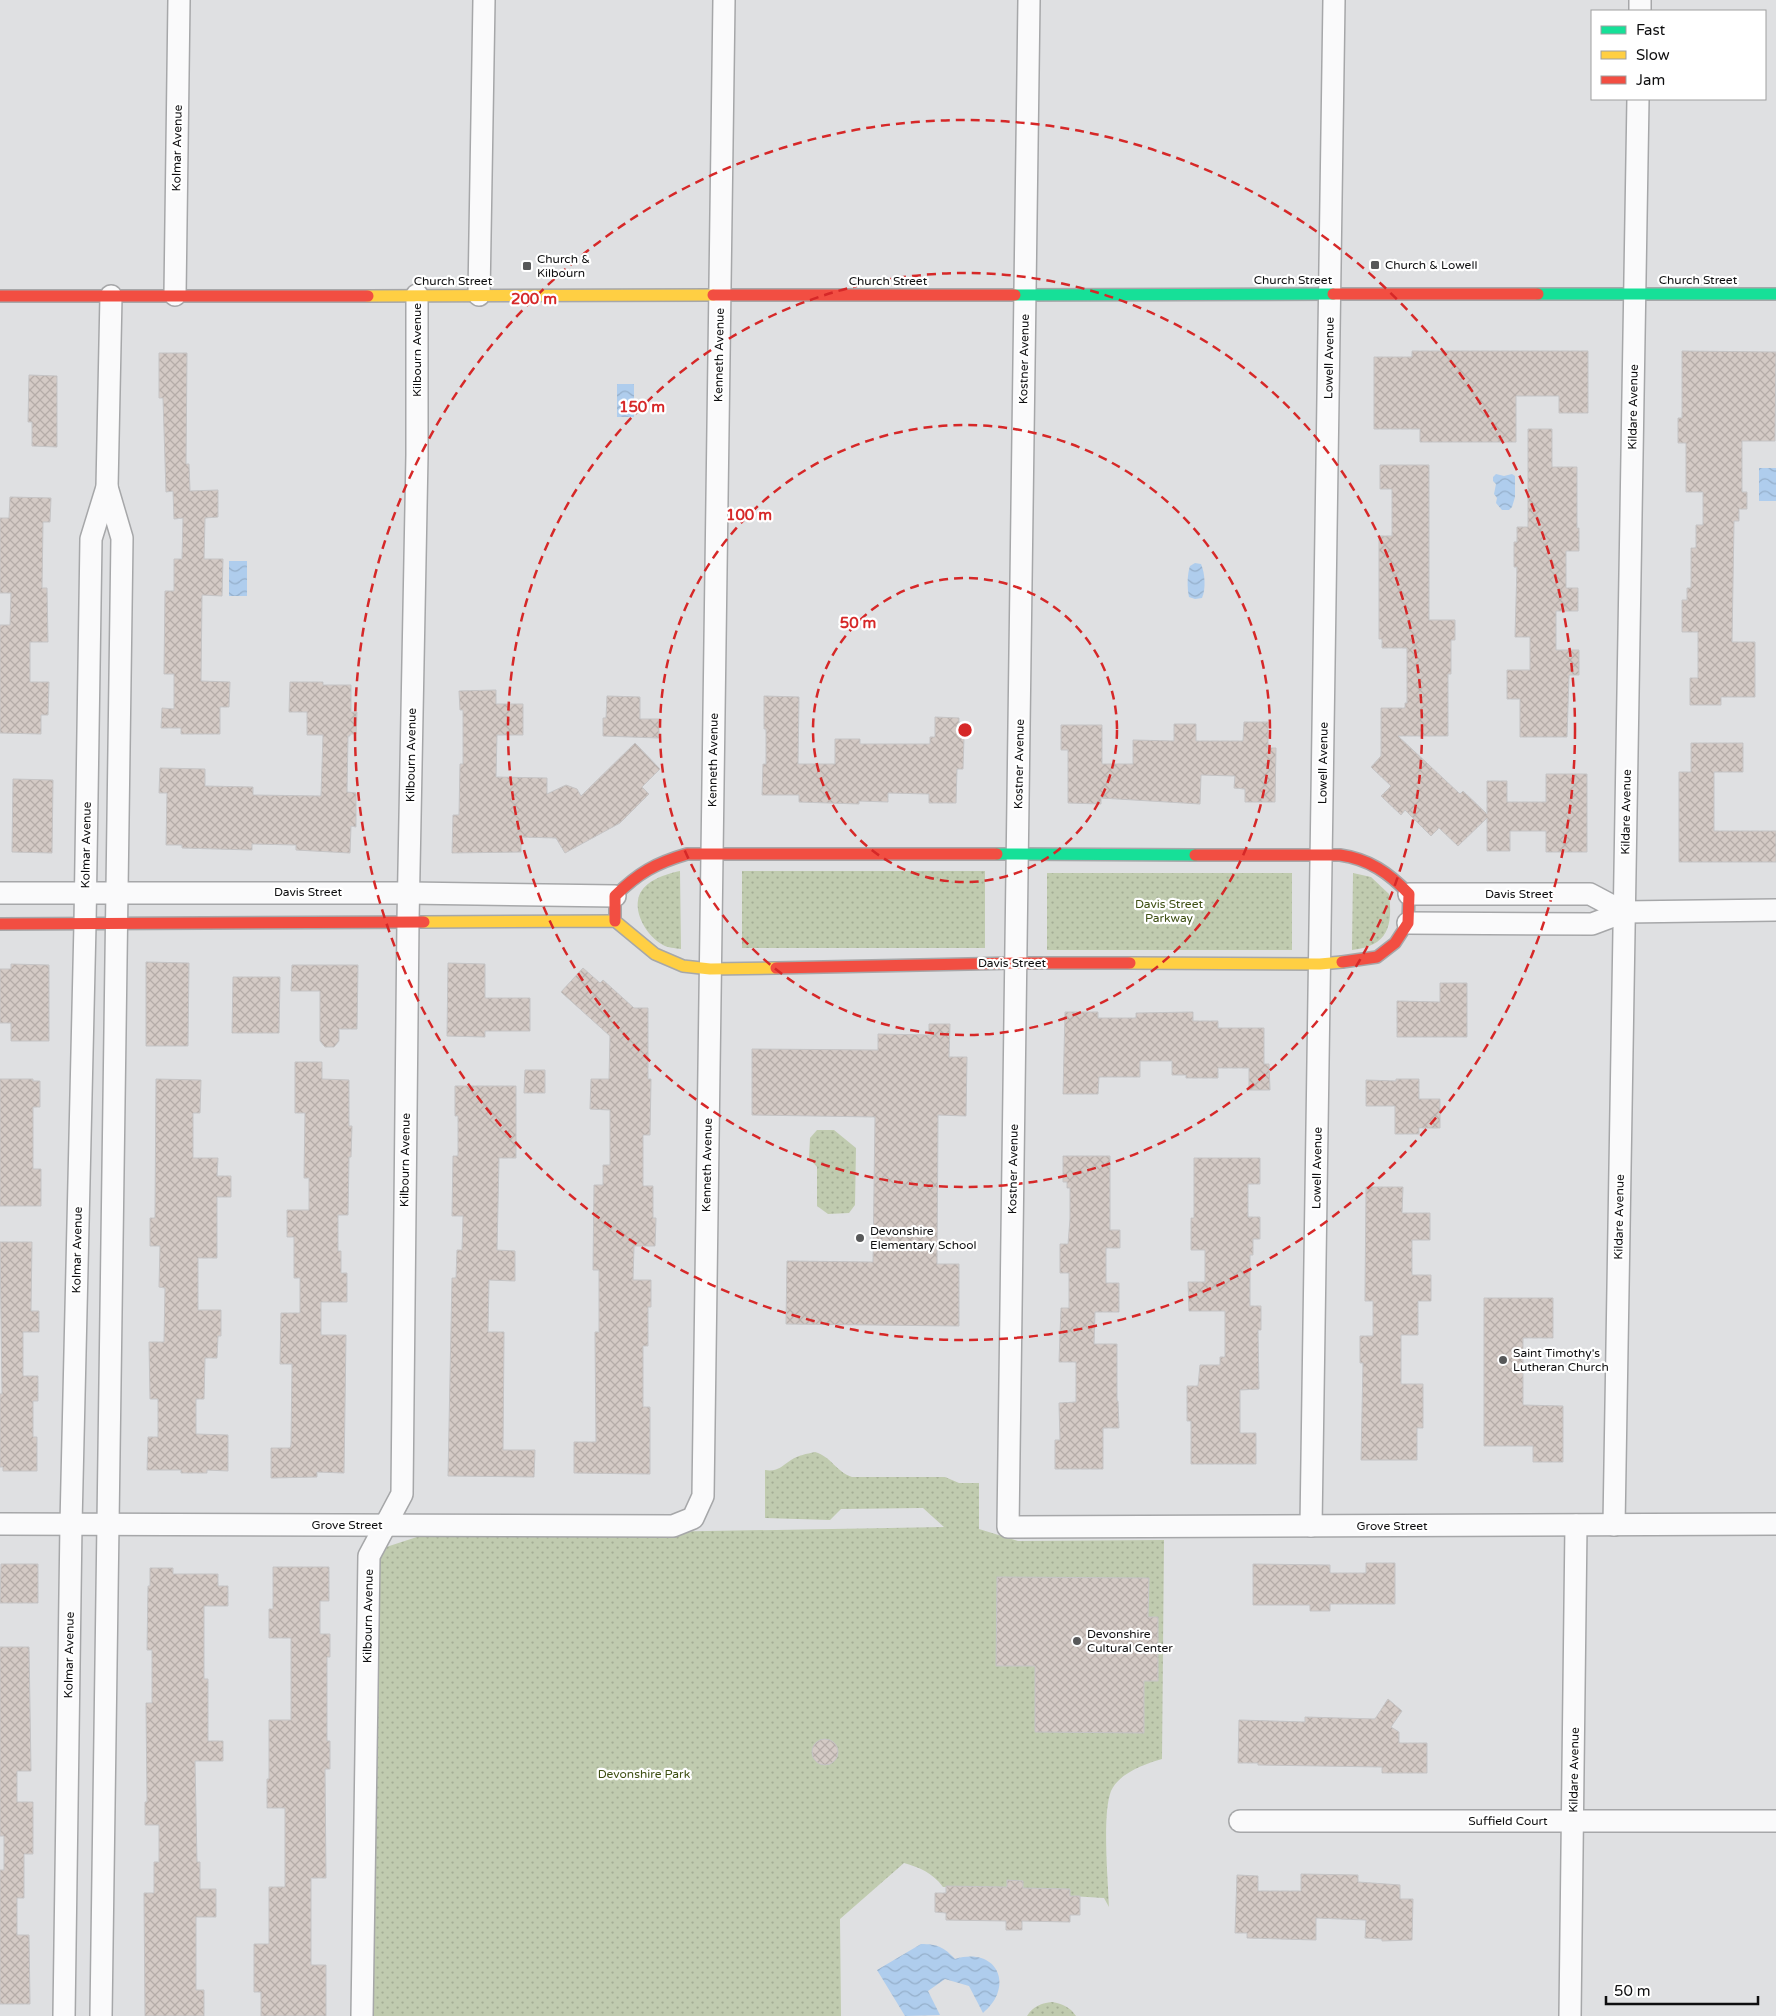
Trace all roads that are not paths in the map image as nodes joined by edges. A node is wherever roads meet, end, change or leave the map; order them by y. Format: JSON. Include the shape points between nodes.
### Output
{"nodes":[{"id":1,"x":179,"y":0,"type":"edge"},
{"id":2,"x":484,"y":0,"type":"edge"},
{"id":3,"x":724,"y":0,"type":"edge"},
{"id":4,"x":1029,"y":0,"type":"edge"},
{"id":5,"x":1334,"y":0,"type":"edge"},
{"id":6,"x":1638,"y":100,"type":"edge"},
{"id":7,"x":720,"y":294,"type":"junction"},
{"id":8,"x":1025,"y":294,"type":"junction"},
{"id":9,"x":1330,"y":294,"type":"junction"},
{"id":10,"x":1635,"y":294,"type":"junction"},
{"id":11,"x":1776,"y":294,"type":"edge"},
{"id":12,"x":175,"y":295,"type":"junction"},
{"id":13,"x":417,"y":295,"type":"junction"},
{"id":14,"x":480,"y":295,"type":"junction"},
{"id":15,"x":0,"y":296,"type":"edge"},
{"id":16,"x":111,"y":296,"type":"junction"},
{"id":17,"x":107,"y":487,"type":"junction"},
{"id":18,"x":712,"y":854,"type":"junction"},
{"id":19,"x":1017,"y":854,"type":"junction"},
{"id":20,"x":1321,"y":854,"type":"junction"},
{"id":21,"x":86,"y":892,"type":"junction"},
{"id":22,"x":118,"y":892,"type":"junction"},
{"id":23,"x":0,"y":893,"type":"edge"},
{"id":24,"x":408,"y":893,"type":"junction"},
{"id":25,"x":1409,"y":894,"type":"junction"},
{"id":26,"x":615,"y":896,"type":"junction"},
{"id":27,"x":1776,"y":910,"type":"edge"},
{"id":28,"x":1624,"y":912,"type":"junction"},
{"id":29,"x":408,"y":921,"type":"junction"},
{"id":30,"x":615,"y":921,"type":"junction"},
{"id":31,"x":117,"y":923,"type":"junction"},
{"id":32,"x":1408,"y":923,"type":"junction"},
{"id":33,"x":0,"y":924,"type":"edge"},
{"id":34,"x":85,"y":924,"type":"junction"},
{"id":35,"x":1016,"y":963,"type":"junction"},
{"id":36,"x":1320,"y":964,"type":"junction"},
{"id":37,"x":710,"y":969,"type":"junction"},
{"id":38,"x":693,"y":1518,"type":"joint"},
{"id":39,"x":0,"y":1524,"type":"edge"},
{"id":40,"x":71,"y":1524,"type":"junction"},
{"id":41,"x":1776,"y":1524,"type":"edge"},
{"id":42,"x":107,"y":1525,"type":"junction"},
{"id":43,"x":1576,"y":1525,"type":"junction"},
{"id":44,"x":1614,"y":1525,"type":"junction"},
{"id":45,"x":385,"y":1526,"type":"junction"},
{"id":46,"x":1312,"y":1526,"type":"junction"},
{"id":47,"x":1008,"y":1527,"type":"joint"},
{"id":48,"x":1776,"y":1820,"type":"edge"},
{"id":49,"x":1240,"y":1821,"type":"dead end"},
{"id":50,"x":1574,"y":1822,"type":"junction"},
{"id":51,"x":64,"y":2016,"type":"edge"},
{"id":52,"x":101,"y":2016,"type":"edge"},
{"id":53,"x":362,"y":2016,"type":"edge"},
{"id":54,"x":1570,"y":2016,"type":"edge"}],
"edges":[{"from":1,"to":12,"type":"street","name":"Kolmar Avenue"},
{"from":2,"to":14,"type":"street"},
{"from":3,"to":7,"type":"street","name":"Kenneth Avenue"},
{"from":4,"to":8,"type":"street","name":"Kostner Avenue"},
{"from":5,"to":9,"type":"street","name":"Lowell Avenue"},
{"from":6,"to":10,"type":"street","name":"Kildare Avenue"},
{"from":7,"to":8,"type":"street","name":"Church Street"},
{"from":7,"to":14,"type":"street","name":"Church Street"},
{"from":7,"to":18,"type":"street","name":"Kenneth Avenue"},
{"from":8,"to":9,"type":"street","name":"Church Street"},
{"from":8,"to":19,"type":"street","name":"Kostner Avenue"},
{"from":9,"to":10,"type":"street","name":"Church Street"},
{"from":9,"to":20,"type":"street","name":"Lowell Avenue"},
{"from":10,"to":11,"type":"street","name":"Church Street"},
{"from":10,"to":28,"type":"street","name":"Kildare Avenue"},
{"from":12,"to":13,"type":"street","name":"Church Street"},
{"from":12,"to":16,"type":"street","name":"Church Street"},
{"from":13,"to":14,"type":"street","name":"Church Street"},
{"from":13,"to":24,"type":"street","name":"Kilbourn Avenue"},
{"from":15,"to":16,"type":"street","name":"Church Street"},
{"from":16,"to":17,"type":"street","name":"Kolmar Avenue"},
{"from":17,"to":21,"type":"street","name":"Kolmar Avenue","via":[[91,539]]},
{"from":17,"to":22,"type":"street","name":"Kolmar Avenue","via":[[122,538]]},
{"from":18,"to":19,"type":"street"},
{"from":18,"to":26,"type":"street","via":[[687,854],[660,861],[636,874]]},
{"from":18,"to":37,"type":"street","name":"Kenneth Avenue"},
{"from":19,"to":20,"type":"street"},
{"from":19,"to":35,"type":"street","name":"Kostner Avenue"},
{"from":20,"to":25,"type":"street","via":[[1347,856],[1372,864],[1395,878]]},
{"from":20,"to":36,"type":"street","name":"Lowell Avenue"},
{"from":21,"to":22,"type":"street","name":"Davis Street"},
{"from":21,"to":23,"type":"street","name":"Davis Street"},
{"from":21,"to":34,"type":"street","name":"Kolmar Avenue"},
{"from":22,"to":24,"type":"street","name":"Davis Street"},
{"from":22,"to":31,"type":"street","name":"Kolmar Avenue"},
{"from":24,"to":26,"type":"street","name":"Davis Street"},
{"from":24,"to":29,"type":"street","name":"Kilbourn Avenue"},
{"from":25,"to":28,"type":"street","name":"Davis Street","via":[[1590,894]]},
{"from":25,"to":32,"type":"street"},
{"from":26,"to":30,"type":"street"},
{"from":27,"to":28,"type":"street","name":"Davis Street"},
{"from":28,"to":32,"type":"street","name":"Davis Street","via":[[1592,924]]},
{"from":28,"to":44,"type":"street","name":"Kildare Avenue"},
{"from":29,"to":30,"type":"street"},
{"from":29,"to":31,"type":"street"},
{"from":29,"to":45,"type":"street","name":"Kilbourn Avenue","via":[[402,1494]]},
{"from":30,"to":37,"type":"street","name":"Davis Street","via":[[662,959],[682,966]]},
{"from":31,"to":34,"type":"street"},
{"from":31,"to":42,"type":"street","name":"Kolmar Avenue"},
{"from":32,"to":36,"type":"street","name":"Davis Street","via":[[1395,943],[1377,957]]},
{"from":33,"to":34,"type":"street"},
{"from":34,"to":40,"type":"street","name":"Kolmar Avenue"},
{"from":35,"to":36,"type":"street","name":"Davis Street"},
{"from":35,"to":37,"type":"street","name":"Davis Street"},
{"from":35,"to":47,"type":"street","name":"Kostner Avenue"},
{"from":36,"to":46,"type":"street","name":"Lowell Avenue"},
{"from":37,"to":38,"type":"street","name":"Kenneth Avenue","via":[[703,1496]]},
{"from":38,"to":45,"type":"street","name":"Grove Street","via":[[673,1526]]},
{"from":39,"to":40,"type":"street","name":"Grove Street"},
{"from":40,"to":42,"type":"street","name":"Grove Street"},
{"from":40,"to":51,"type":"street","name":"Kolmar Avenue"},
{"from":41,"to":44,"type":"street","name":"Grove Street"},
{"from":42,"to":45,"type":"street","name":"Grove Street"},
{"from":42,"to":52,"type":"street","name":"Kolmar Avenue"},
{"from":43,"to":44,"type":"street","name":"Grove Street"},
{"from":43,"to":46,"type":"street","name":"Grove Street"},
{"from":43,"to":50,"type":"street","name":"Kildare Avenue"},
{"from":45,"to":53,"type":"street","name":"Kilbourn Avenue","via":[[369,1556]]},
{"from":46,"to":47,"type":"street","name":"Grove Street"},
{"from":48,"to":50,"type":"street","name":"Suffield Court"},
{"from":49,"to":50,"type":"street","name":"Suffield Court"},
{"from":50,"to":54,"type":"street","name":"Kildare Avenue"}]}
